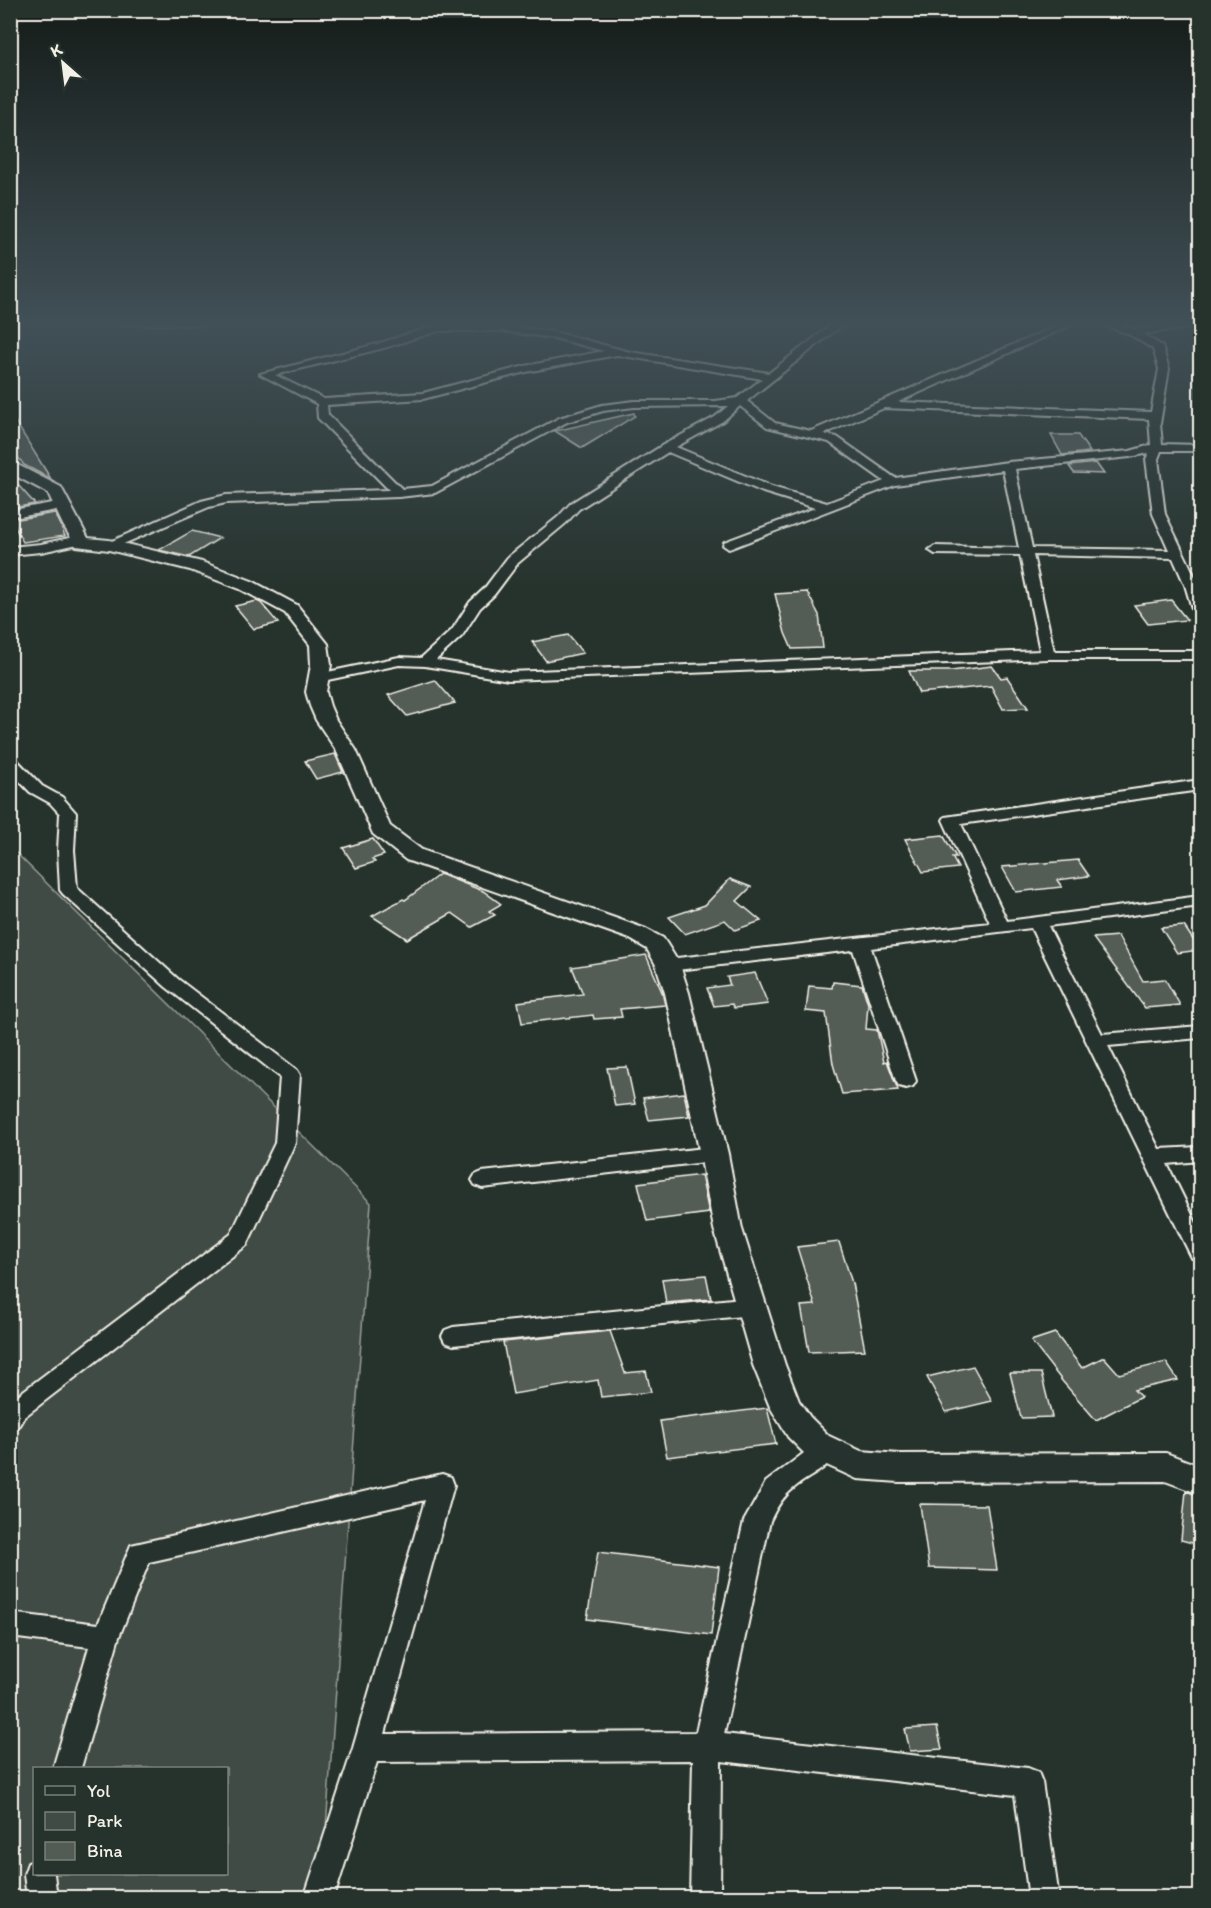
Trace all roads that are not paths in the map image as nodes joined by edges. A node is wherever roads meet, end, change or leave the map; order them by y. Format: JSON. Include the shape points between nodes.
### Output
{"nodes":[{"id":1,"x":322,"y":410,"type":"edge"},
{"id":2,"x":595,"y":410,"type":"edge"},
{"id":3,"x":729,"y":410,"type":"edge"},
{"id":4,"x":752,"y":410,"type":"edge"},
{"id":5,"x":871,"y":410,"type":"edge"},
{"id":6,"x":1008,"y":410,"type":"edge"},
{"id":7,"x":1156,"y":410,"type":"edge"},
{"id":8,"x":1155,"y":416,"type":"junction"},
{"id":9,"x":812,"y":435,"type":"junction"},
{"id":10,"x":667,"y":447,"type":"junction"},
{"id":11,"x":1157,"y":447,"type":"junction"},
{"id":12,"x":1200,"y":448,"type":"edge"},
{"id":13,"x":10,"y":466,"type":"edge"},
{"id":14,"x":1008,"y":466,"type":"junction"},
{"id":15,"x":892,"y":482,"type":"junction"},
{"id":16,"x":399,"y":493,"type":"junction"},
{"id":17,"x":63,"y":505,"type":"junction"},
{"id":18,"x":828,"y":507,"type":"junction"},
{"id":19,"x":19,"y":513,"type":"dead end"},
{"id":20,"x":79,"y":540,"type":"junction"},
{"id":21,"x":109,"y":545,"type":"junction"},
{"id":22,"x":729,"y":545,"type":"dead end"},
{"id":23,"x":935,"y":550,"type":"dead end"},
{"id":24,"x":10,"y":551,"type":"edge"},
{"id":25,"x":1025,"y":551,"type":"junction"},
{"id":26,"x":1178,"y":554,"type":"junction"},
{"id":27,"x":1200,"y":612,"type":"edge"},
{"id":28,"x":1048,"y":655,"type":"junction"},
{"id":29,"x":1200,"y":655,"type":"edge"},
{"id":30,"x":425,"y":662,"type":"junction"},
{"id":31,"x":318,"y":678,"type":"junction"},
{"id":32,"x":10,"y":760,"type":"edge"},
{"id":33,"x":1200,"y":785,"type":"edge"},
{"id":34,"x":1200,"y":901,"type":"edge"},
{"id":35,"x":1036,"y":922,"type":"junction"},
{"id":36,"x":1001,"y":927,"type":"junction"},
{"id":37,"x":860,"y":944,"type":"junction"},
{"id":38,"x":668,"y":965,"type":"junction"},
{"id":39,"x":1200,"y":1032,"type":"edge"},
{"id":40,"x":1095,"y":1041,"type":"junction"},
{"id":41,"x":906,"y":1081,"type":"dead end"},
{"id":42,"x":714,"y":1154,"type":"junction"},
{"id":43,"x":1200,"y":1154,"type":"edge"},
{"id":44,"x":1153,"y":1157,"type":"junction"},
{"id":45,"x":482,"y":1180,"type":"dead end"},
{"id":46,"x":1200,"y":1252,"type":"edge"},
{"id":47,"x":752,"y":1306,"type":"junction"},
{"id":48,"x":453,"y":1336,"type":"dead end"},
{"id":49,"x":10,"y":1420,"type":"edge"},
{"id":50,"x":826,"y":1450,"type":"junction"},
{"id":51,"x":1200,"y":1480,"type":"edge"},
{"id":52,"x":10,"y":1625,"type":"edge"},
{"id":53,"x":106,"y":1637,"type":"junction"},
{"id":54,"x":707,"y":1746,"type":"junction"},
{"id":55,"x":367,"y":1748,"type":"junction"},
{"id":56,"x":67,"y":1767,"type":"edge"},
{"id":57,"x":39,"y":1875,"type":"edge"},
{"id":58,"x":42,"y":1898,"type":"edge"},
{"id":59,"x":320,"y":1898,"type":"edge"},
{"id":60,"x":705,"y":1898,"type":"edge"},
{"id":61,"x":1044,"y":1898,"type":"edge"}],
"edges":[{"from":1,"to":16,"type":"street","via":[[322,416]]},
{"from":2,"to":16,"type":"street","via":[[563,420],[435,489]]},
{"from":3,"to":10,"type":"street"},
{"from":4,"to":9,"type":"street","via":[[771,425]]},
{"from":5,"to":9,"type":"street"},
{"from":6,"to":8,"type":"street"},
{"from":7,"to":8,"type":"street"},
{"from":8,"to":11,"type":"street"},
{"from":9,"to":15,"type":"street","via":[[833,439]]},
{"from":10,"to":18,"type":"street","via":[[765,487]]},
{"from":10,"to":30,"type":"street","via":[[590,495],[513,560],[457,633]]},
{"from":11,"to":12,"type":"street"},
{"from":11,"to":14,"type":"street","via":[[1130,454]]},
{"from":11,"to":26,"type":"street","via":[[1152,459],[1159,514]]},
{"from":13,"to":17,"type":"street","via":[[55,490]]},
{"from":14,"to":15,"type":"street"},
{"from":14,"to":25,"type":"street"},
{"from":15,"to":18,"type":"street"},
{"from":16,"to":21,"type":"street","via":[[226,499],[205,504]]},
{"from":17,"to":19,"type":"street"},
{"from":17,"to":20,"type":"street"},
{"from":18,"to":22,"type":"street"},
{"from":20,"to":21,"type":"street"},
{"from":20,"to":24,"type":"street"},
{"from":21,"to":31,"type":"street","via":[[196,566],[246,585],[291,609],[319,644]]},
{"from":23,"to":25,"type":"street"},
{"from":25,"to":26,"type":"street"},
{"from":25,"to":28,"type":"street"},
{"from":26,"to":27,"type":"street"},
{"from":28,"to":29,"type":"street"},
{"from":28,"to":30,"type":"street","via":[[509,676]]},
{"from":30,"to":31,"type":"street","via":[[399,661]]},
{"from":31,"to":38,"type":"street","via":[[316,692],[326,720],[346,750],[381,829],[414,855],[638,934],[655,943]]},
{"from":32,"to":49,"type":"street","via":[[36,789],[56,800],[68,813],[69,890],[172,983],[290,1075],[285,1143],[238,1239],[16,1410]]},
{"from":33,"to":36,"type":"street","via":[[951,820]]},
{"from":34,"to":35,"type":"street"},
{"from":35,"to":36,"type":"street"},
{"from":35,"to":40,"type":"street"},
{"from":36,"to":37,"type":"street"},
{"from":37,"to":38,"type":"street"},
{"from":37,"to":41,"type":"street"},
{"from":38,"to":42,"type":"street","via":[[685,1022]]},
{"from":39,"to":40,"type":"street"},
{"from":40,"to":44,"type":"street"},
{"from":42,"to":45,"type":"street"},
{"from":42,"to":47,"type":"street","via":[[728,1229]]},
{"from":43,"to":44,"type":"street"},
{"from":44,"to":46,"type":"street"},
{"from":47,"to":48,"type":"street"},
{"from":47,"to":50,"type":"street","via":[[786,1407],[799,1427]]},
{"from":50,"to":51,"type":"street","via":[[857,1465],[1166,1467]]},
{"from":50,"to":54,"type":"street","via":[[808,1468],[774,1490],[757,1521]]},
{"from":52,"to":53,"type":"street"},
{"from":53,"to":55,"type":"street","via":[[140,1553],[442,1485]]},
{"from":53,"to":56,"type":"street"},
{"from":54,"to":55,"type":"street"},
{"from":54,"to":60,"type":"street"},
{"from":54,"to":61,"type":"street","via":[[1028,1782]]},
{"from":55,"to":59,"type":"street"},
{"from":57,"to":58,"type":"street"}]}
